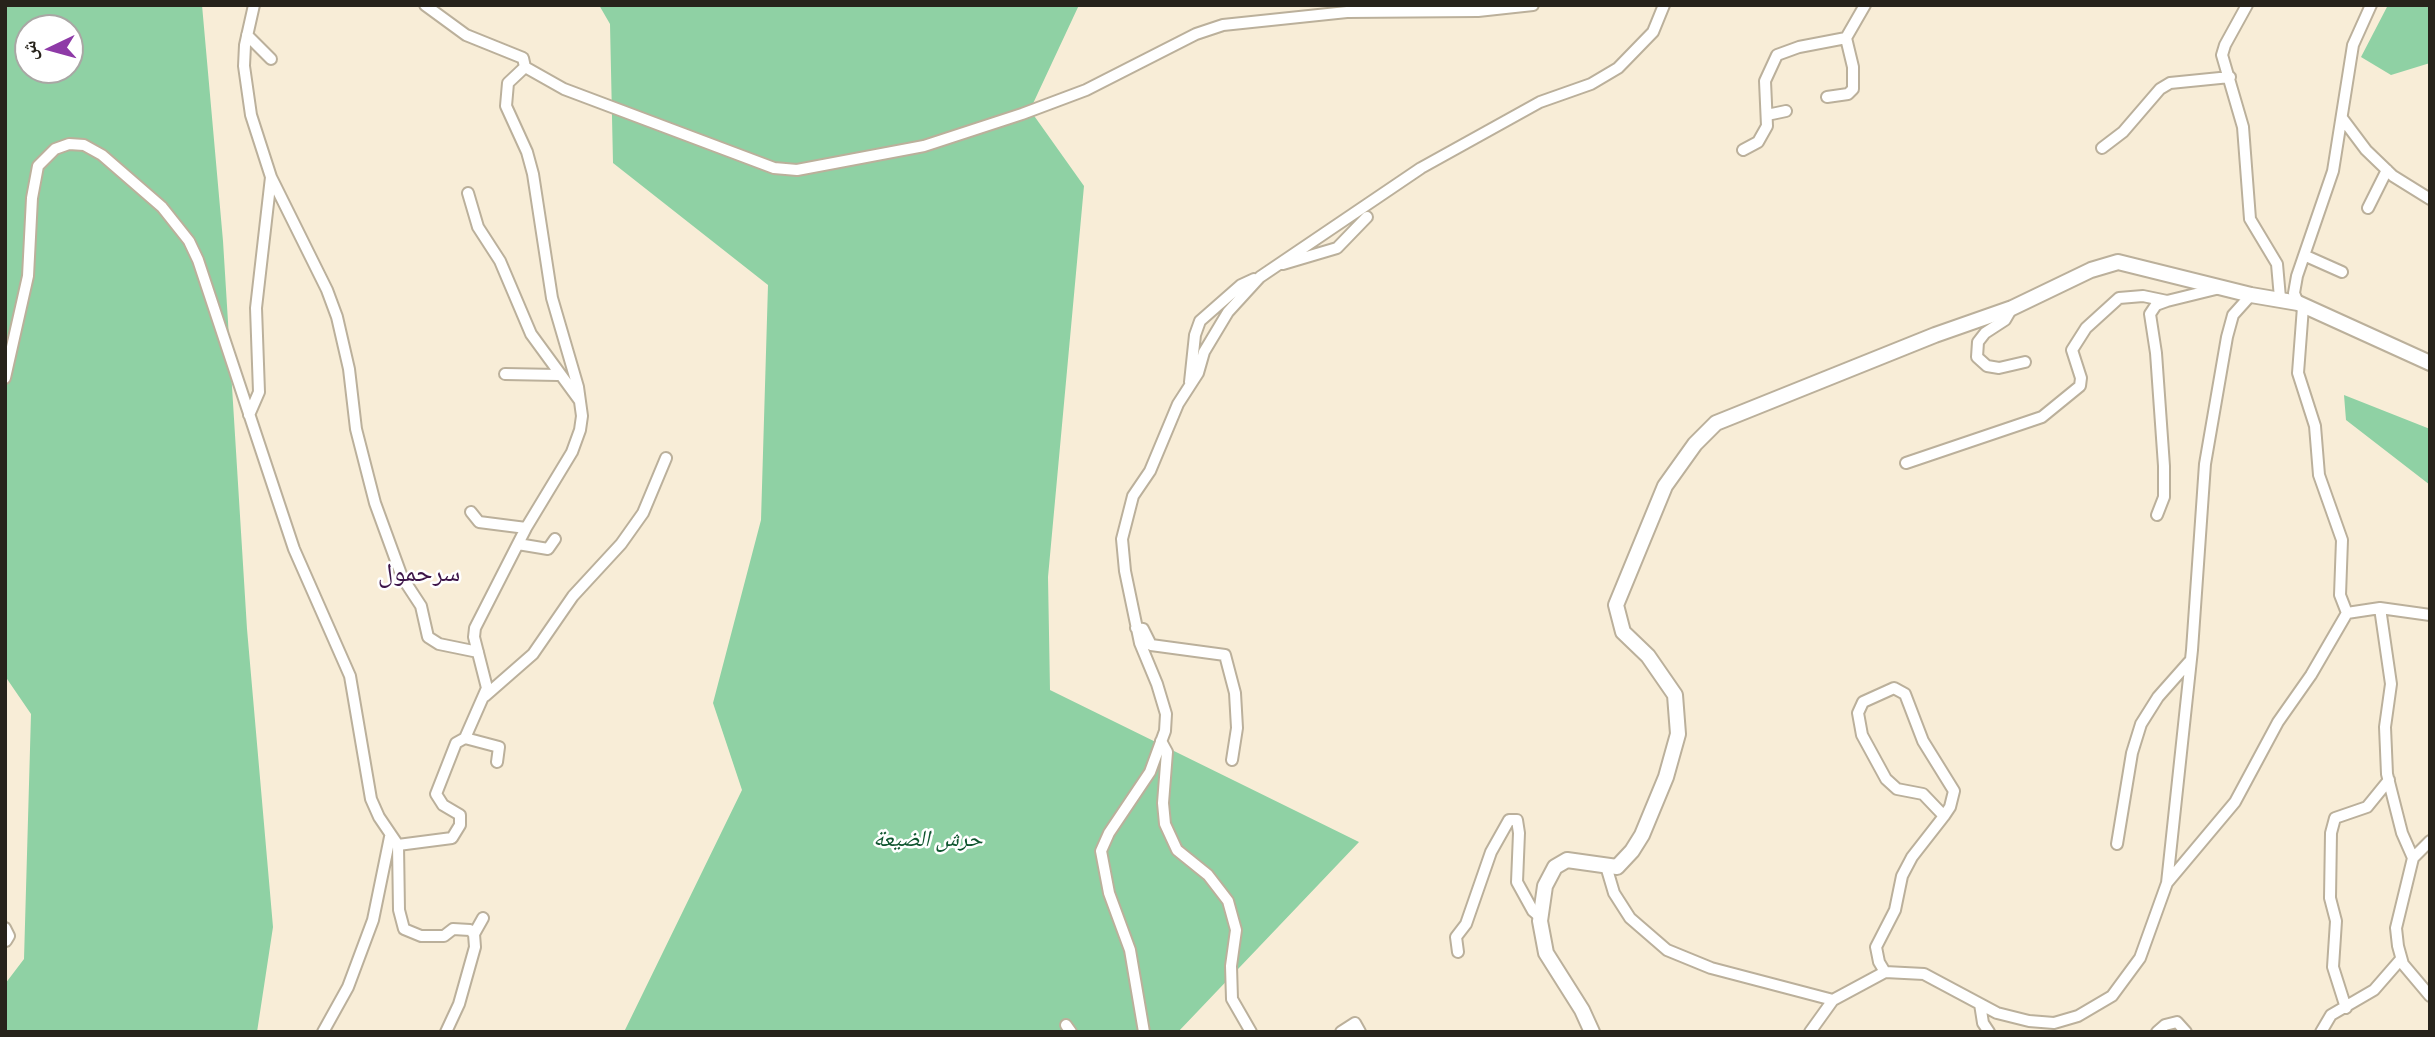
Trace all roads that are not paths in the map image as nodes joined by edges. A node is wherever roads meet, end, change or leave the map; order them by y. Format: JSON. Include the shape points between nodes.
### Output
{"nodes":[{"id":1,"x":254,"y":5,"type":"edge"},
{"id":2,"x":425,"y":5,"type":"edge"},
{"id":3,"x":1533,"y":5,"type":"edge"},
{"id":4,"x":1664,"y":5,"type":"edge"},
{"id":5,"x":1865,"y":5,"type":"edge"},
{"id":6,"x":2248,"y":5,"type":"edge"},
{"id":7,"x":2371,"y":5,"type":"edge"},
{"id":8,"x":247,"y":35,"type":"junction"},
{"id":9,"x":1846,"y":38,"type":"junction"},
{"id":10,"x":271,"y":59,"type":"dead end"},
{"id":11,"x":525,"y":67,"type":"junction"},
{"id":12,"x":2230,"y":77,"type":"junction"},
{"id":13,"x":1827,"y":97,"type":"dead end"},
{"id":14,"x":1786,"y":111,"type":"dead end"},
{"id":15,"x":1767,"y":115,"type":"junction"},
{"id":16,"x":2342,"y":118,"type":"junction"},
{"id":17,"x":2102,"y":148,"type":"dead end"},
{"id":18,"x":1743,"y":150,"type":"dead end"},
{"id":19,"x":2387,"y":170,"type":"junction"},
{"id":20,"x":271,"y":177,"type":"junction"},
{"id":21,"x":468,"y":193,"type":"dead end"},
{"id":22,"x":2430,"y":199,"type":"edge"},
{"id":23,"x":2368,"y":208,"type":"dead end"},
{"id":24,"x":1367,"y":218,"type":"dead end"},
{"id":25,"x":2306,"y":256,"type":"junction"},
{"id":26,"x":1277,"y":265,"type":"junction"},
{"id":27,"x":2342,"y":272,"type":"dead end"},
{"id":28,"x":1260,"y":277,"type":"junction"},
{"id":29,"x":2223,"y":288,"type":"junction"},
{"id":30,"x":2251,"y":295,"type":"junction"},
{"id":31,"x":2280,"y":298,"type":"junction"},
{"id":32,"x":2166,"y":301,"type":"junction"},
{"id":33,"x":2300,"y":305,"type":"junction"},
{"id":34,"x":2012,"y":309,"type":"junction"},
{"id":35,"x":2025,"y":362,"type":"dead end"},
{"id":36,"x":2430,"y":363,"type":"edge"},
{"id":37,"x":505,"y":374,"type":"dead end"},
{"id":38,"x":558,"y":375,"type":"junction"},
{"id":39,"x":5,"y":378,"type":"edge"},
{"id":40,"x":1189,"y":387,"type":"junction"},
{"id":41,"x":582,"y":403,"type":"junction"},
{"id":42,"x":249,"y":415,"type":"junction"},
{"id":43,"x":666,"y":458,"type":"dead end"},
{"id":44,"x":1906,"y":463,"type":"dead end"},
{"id":45,"x":471,"y":512,"type":"dead end"},
{"id":46,"x":2157,"y":515,"type":"dead end"},
{"id":47,"x":526,"y":528,"type":"junction"},
{"id":48,"x":555,"y":539,"type":"dead end"},
{"id":49,"x":517,"y":544,"type":"junction"},
{"id":50,"x":2380,"y":608,"type":"junction"},
{"id":51,"x":2347,"y":613,"type":"junction"},
{"id":52,"x":2430,"y":615,"type":"edge"},
{"id":53,"x":1136,"y":628,"type":"junction"},
{"id":54,"x":478,"y":652,"type":"junction"},
{"id":55,"x":2189,"y":662,"type":"junction"},
{"id":56,"x":485,"y":696,"type":"junction"},
{"id":57,"x":465,"y":738,"type":"junction"},
{"id":58,"x":1161,"y":741,"type":"junction"},
{"id":59,"x":1232,"y":760,"type":"dead end"},
{"id":60,"x":497,"y":762,"type":"dead end"},
{"id":61,"x":2389,"y":780,"type":"junction"},
{"id":62,"x":1944,"y":816,"type":"junction"},
{"id":63,"x":394,"y":841,"type":"junction"},
{"id":64,"x":2430,"y":841,"type":"edge"},
{"id":65,"x":2117,"y":844,"type":"dead end"},
{"id":66,"x":2413,"y":858,"type":"junction"},
{"id":67,"x":1606,"y":866,"type":"junction"},
{"id":68,"x":2167,"y":883,"type":"junction"},
{"id":69,"x":1540,"y":917,"type":"junction"},
{"id":70,"x":483,"y":918,"type":"dead end"},
{"id":71,"x":5,"y":928,"type":"edge"},
{"id":72,"x":474,"y":934,"type":"junction"},
{"id":73,"x":6,"y":941,"type":"edge"},
{"id":74,"x":1458,"y":952,"type":"dead end"},
{"id":75,"x":2401,"y":959,"type":"junction"},
{"id":76,"x":1885,"y":972,"type":"junction"},
{"id":77,"x":2430,"y":996,"type":"edge"},
{"id":78,"x":1833,"y":1000,"type":"junction"},
{"id":79,"x":1980,"y":1004,"type":"junction"},
{"id":80,"x":2346,"y":1008,"type":"junction"},
{"id":81,"x":323,"y":1032,"type":"edge"},
{"id":82,"x":446,"y":1032,"type":"edge"},
{"id":83,"x":1144,"y":1032,"type":"edge"},
{"id":84,"x":1251,"y":1032,"type":"edge"},
{"id":85,"x":1341,"y":1032,"type":"edge"},
{"id":86,"x":1360,"y":1032,"type":"edge"},
{"id":87,"x":1592,"y":1032,"type":"edge"},
{"id":88,"x":1810,"y":1032,"type":"edge"},
{"id":89,"x":1989,"y":1032,"type":"edge"},
{"id":90,"x":2157,"y":1032,"type":"edge"},
{"id":91,"x":2186,"y":1032,"type":"edge"},
{"id":92,"x":2321,"y":1032,"type":"edge"}],
"edges":[{"from":1,"to":8,"type":"street"},
{"from":2,"to":11,"type":"street","via":[[466,35],[523,58]]},
{"from":3,"to":11,"type":"street","via":[[1478,11],[1347,12],[1223,25],[1086,90],[1010,118],[924,146],[797,170],[774,168],[580,96]]},
{"from":4,"to":26,"type":"street","via":[[1653,32],[1618,68],[1591,84],[1540,102],[1421,168]]},
{"from":5,"to":9,"type":"street"},
{"from":6,"to":12,"type":"street","via":[[2222,55]]},
{"from":7,"to":16,"type":"street","via":[[2353,45]]},
{"from":8,"to":10,"type":"street"},
{"from":8,"to":20,"type":"street","via":[[247,92]]},
{"from":9,"to":13,"type":"street","via":[[1853,89]]},
{"from":9,"to":15,"type":"street","via":[[1777,55],[1765,81]]},
{"from":11,"to":41,"type":"street","via":[[508,83],[508,113],[527,152],[552,298]]},
{"from":12,"to":17,"type":"street","via":[[2170,83]]},
{"from":12,"to":31,"type":"street","via":[[2243,127],[2250,219],[2277,264]]},
{"from":14,"to":15,"type":"street"},
{"from":15,"to":18,"type":"street","via":[[1758,142]]},
{"from":16,"to":19,"type":"street"},
{"from":16,"to":25,"type":"street","via":[[2333,171]]},
{"from":19,"to":22,"type":"street"},
{"from":19,"to":23,"type":"street"},
{"from":20,"to":42,"type":"street","via":[[256,308],[259,393]]},
{"from":20,"to":54,"type":"street","via":[[337,317],[356,429],[375,503],[402,577],[421,606],[428,637],[439,644]]},
{"from":21,"to":38,"type":"street","via":[[478,227],[499,261],[517,307]]},
{"from":24,"to":26,"type":"street","via":[[1337,248]]},
{"from":25,"to":27,"type":"street"},
{"from":25,"to":33,"type":"street","via":[[2294,293]]},
{"from":26,"to":28,"type":"street"},
{"from":28,"to":40,"type":"street","via":[[1228,312]]},
{"from":28,"to":40,"type":"street","via":[[1241,285],[1200,321]]},
{"from":29,"to":30,"type":"street"},
{"from":29,"to":32,"type":"street"},
{"from":29,"to":34,"type":"street","via":[[2119,262],[2091,270]]},
{"from":30,"to":31,"type":"street"},
{"from":30,"to":55,"type":"street","via":[[2233,315],[2227,337],[2205,464]]},
{"from":31,"to":33,"type":"street"},
{"from":32,"to":44,"type":"street","via":[[2143,296],[2119,298],[2086,327],[2072,349],[2080,386],[2042,417]]},
{"from":32,"to":46,"type":"street","via":[[2152,309],[2149,318],[2164,466],[2164,497]]},
{"from":33,"to":36,"type":"street"},
{"from":33,"to":51,"type":"street","via":[[2298,373],[2315,426],[2319,475],[2342,540],[2340,595]]},
{"from":34,"to":35,"type":"street","via":[[2006,320],[1978,342],[1977,357],[1987,366],[1999,368]]},
{"from":34,"to":67,"type":"street","via":[[1934,335],[1716,423],[1685,458],[1665,486],[1616,605],[1623,632],[1671,686],[1678,734],[1642,835],[1617,867]]},
{"from":37,"to":38,"type":"street"},
{"from":38,"to":41,"type":"street"},
{"from":39,"to":42,"type":"street","via":[[27,276],[38,166],[55,149],[84,145],[123,172],[189,241]]},
{"from":40,"to":53,"type":"street","via":[[1128,509],[1122,557]]},
{"from":41,"to":47,"type":"street","via":[[572,452]]},
{"from":42,"to":63,"type":"street","via":[[293,550],[350,676],[371,799]]},
{"from":43,"to":56,"type":"street","via":[[643,513],[621,544],[573,596],[533,654]]},
{"from":45,"to":47,"type":"street","via":[[479,522]]},
{"from":47,"to":49,"type":"street"},
{"from":48,"to":49,"type":"street","via":[[548,549]]},
{"from":49,"to":54,"type":"street","via":[[481,612],[474,637]]},
{"from":50,"to":51,"type":"street"},
{"from":50,"to":52,"type":"street"},
{"from":50,"to":61,"type":"street","via":[[2391,684],[2385,727]]},
{"from":51,"to":68,"type":"street","via":[[2278,722],[2235,802]]},
{"from":53,"to":58,"type":"street","via":[[1166,714]]},
{"from":53,"to":59,"type":"street","via":[[1143,629],[1151,645],[1225,655],[1235,693],[1237,728]]},
{"from":54,"to":56,"type":"street"},
{"from":55,"to":65,"type":"street","via":[[2141,724]]},
{"from":55,"to":68,"type":"street"},
{"from":56,"to":57,"type":"street"},
{"from":57,"to":60,"type":"street","via":[[499,747]]},
{"from":57,"to":63,"type":"street","via":[[457,743],[436,794],[443,805],[460,815],[457,833],[452,838]]},
{"from":58,"to":83,"type":"street","via":[[1150,772],[1101,851],[1109,893],[1130,950]]},
{"from":58,"to":84,"type":"street","via":[[1167,752],[1166,824],[1177,850],[1215,882],[1228,901],[1236,930],[1232,999]]},
{"from":61,"to":66,"type":"street"},
{"from":61,"to":80,"type":"street","via":[[2367,807],[2335,818],[2331,833],[2330,898],[2336,921],[2333,967]]},
{"from":62,"to":62,"type":"street","via":[[1954,791],[1923,741],[1905,694],[1894,688],[1863,702],[1858,713],[1863,735],[1886,779],[1897,789],[1923,794]]},
{"from":62,"to":76,"type":"street","via":[[1902,876],[1895,911],[1876,947]]},
{"from":63,"to":72,"type":"street","via":[[404,929],[421,936],[444,936],[453,929]]},
{"from":63,"to":81,"type":"street","via":[[373,920],[348,988]]},
{"from":64,"to":66,"type":"street"},
{"from":66,"to":75,"type":"street","via":[[2396,928]]},
{"from":67,"to":69,"type":"street","via":[[1573,859],[1560,863],[1547,881]]},
{"from":67,"to":78,"type":"street","via":[[1614,893],[1630,918],[1667,950],[1711,968]]},
{"from":68,"to":79,"type":"street","via":[[2140,958],[2112,996],[2096,1007],[2054,1023],[2012,1018]]},
{"from":69,"to":74,"type":"street","via":[[1517,882],[1519,833],[1517,820],[1510,820],[1492,852],[1466,924],[1456,937]]},
{"from":69,"to":87,"type":"street","via":[[1548,959]]},
{"from":70,"to":72,"type":"street"},
{"from":71,"to":73,"type":"street"},
{"from":72,"to":82,"type":"street","via":[[475,947],[459,1004]]},
{"from":75,"to":77,"type":"street"},
{"from":75,"to":80,"type":"street","via":[[2374,990]]},
{"from":76,"to":78,"type":"street"},
{"from":76,"to":79,"type":"street","via":[[1924,974]]},
{"from":78,"to":88,"type":"street"},
{"from":79,"to":89,"type":"street"},
{"from":80,"to":92,"type":"street","via":[[2331,1015]]},
{"from":85,"to":86,"type":"street","via":[[1355,1023]]},
{"from":90,"to":91,"type":"street","via":[[2177,1022]]}]}
